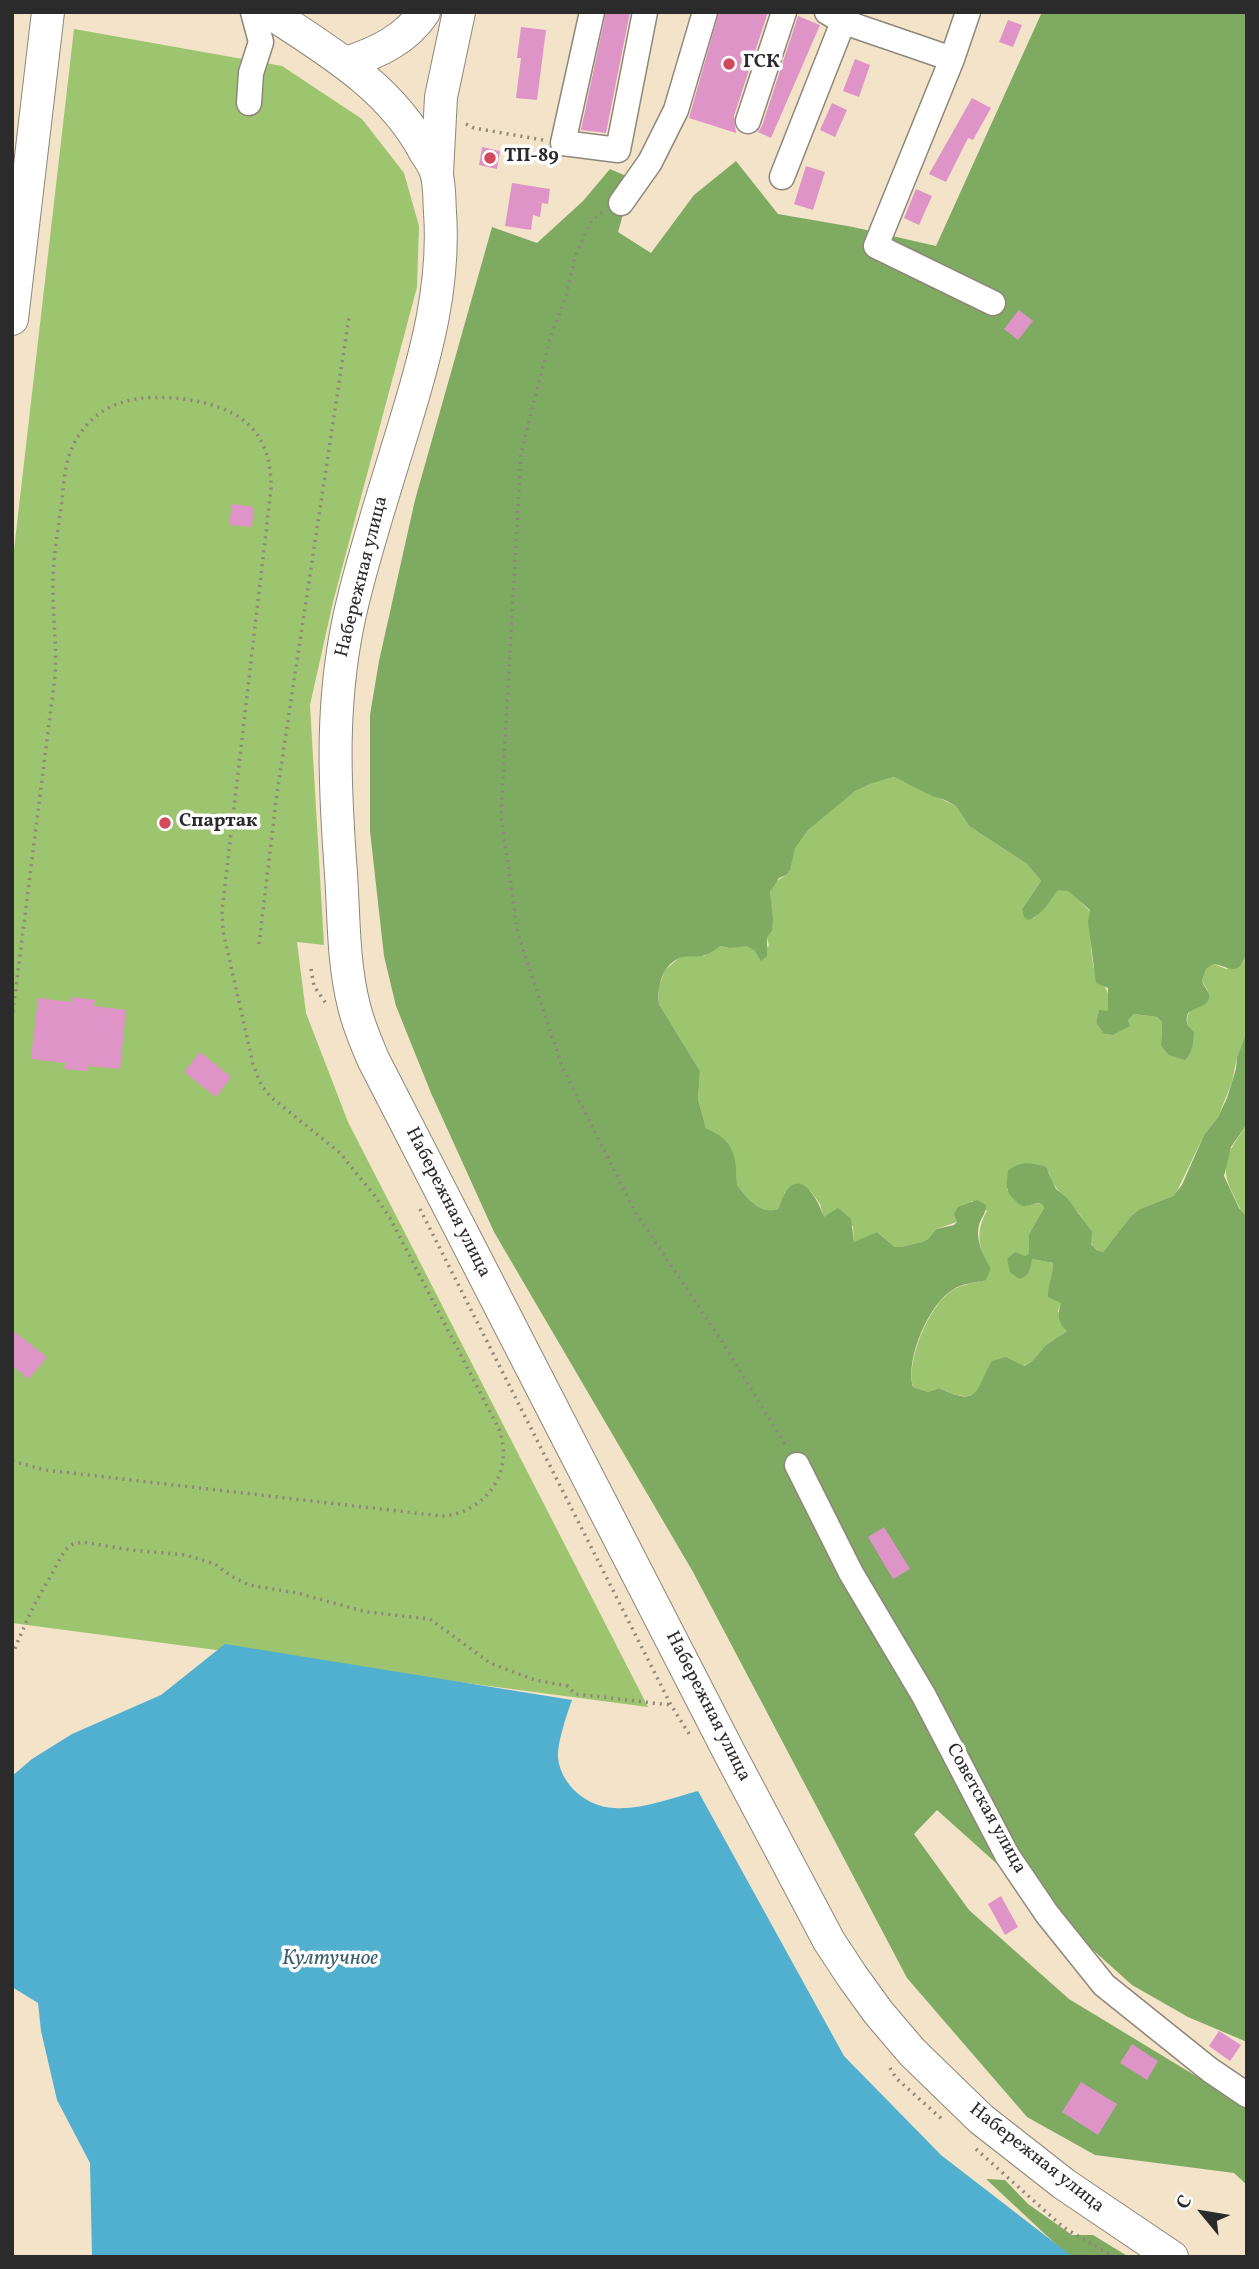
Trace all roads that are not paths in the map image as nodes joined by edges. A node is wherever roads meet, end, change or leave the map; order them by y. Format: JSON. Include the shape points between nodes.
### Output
{"nodes":[{"id":1,"x":48,"y":12,"type":"edge"},
{"id":2,"x":253,"y":12,"type":"edge"},
{"id":3,"x":424,"y":12,"type":"edge"},
{"id":4,"x":459,"y":12,"type":"edge"},
{"id":5,"x":592,"y":12,"type":"edge"},
{"id":6,"x":645,"y":12,"type":"edge"},
{"id":7,"x":705,"y":12,"type":"edge"},
{"id":8,"x":784,"y":12,"type":"edge"},
{"id":9,"x":968,"y":12,"type":"edge"},
{"id":10,"x":839,"y":15,"type":"edge"},
{"id":11,"x":265,"y":27,"type":"edge"},
{"id":12,"x":952,"y":59,"type":"junction"},
{"id":13,"x":346,"y":63,"type":"junction"},
{"id":14,"x":249,"y":103,"type":"dead end"},
{"id":15,"x":748,"y":121,"type":"dead end"},
{"id":16,"x":437,"y":173,"type":"junction"},
{"id":17,"x":782,"y":177,"type":"dead end"},
{"id":18,"x":614,"y":206,"type":"road end"},
{"id":19,"x":993,"y":303,"type":"dead end"},
{"id":20,"x":12,"y":319,"type":"edge"},
{"id":21,"x":797,"y":1465,"type":"road end"},
{"id":22,"x":1247,"y":2095,"type":"edge"},
{"id":23,"x":1172,"y":2257,"type":"edge"}],
"edges":[{"from":1,"to":20,"type":"main road"},
{"from":2,"to":11,"type":"street"},
{"from":3,"to":13,"type":"main road","via":[[393,43]]},
{"from":4,"to":16,"type":"main road","via":[[442,97]]},
{"from":5,"to":6,"type":"street","via":[[563,143],[618,150]]},
{"from":7,"to":18,"type":"street","via":[[676,110],[650,162]]},
{"from":8,"to":15,"type":"street"},
{"from":9,"to":12,"type":"street"},
{"from":10,"to":12,"type":"street"},
{"from":10,"to":17,"type":"street"},
{"from":11,"to":13,"type":"main road","name":"Набережная улица","via":[[303,35]]},
{"from":11,"to":14,"type":"street","via":[[251,74]]},
{"from":12,"to":19,"type":"street","via":[[876,246]]},
{"from":13,"to":16,"type":"main road","name":"Набережная улица","via":[[404,117]]},
{"from":16,"to":23,"type":"main road","name":"Набережная улица","via":[[442,253],[435,314],[352,603],[340,661],[334,766],[347,959],[358,1023],[730,1754],[844,1964],[912,2052],[981,2119],[1064,2184]]},
{"from":21,"to":22,"type":"street","name":"Советская улица","via":[[851,1573],[924,1696],[1007,1855],[1047,1914],[1104,1984]]}]}
